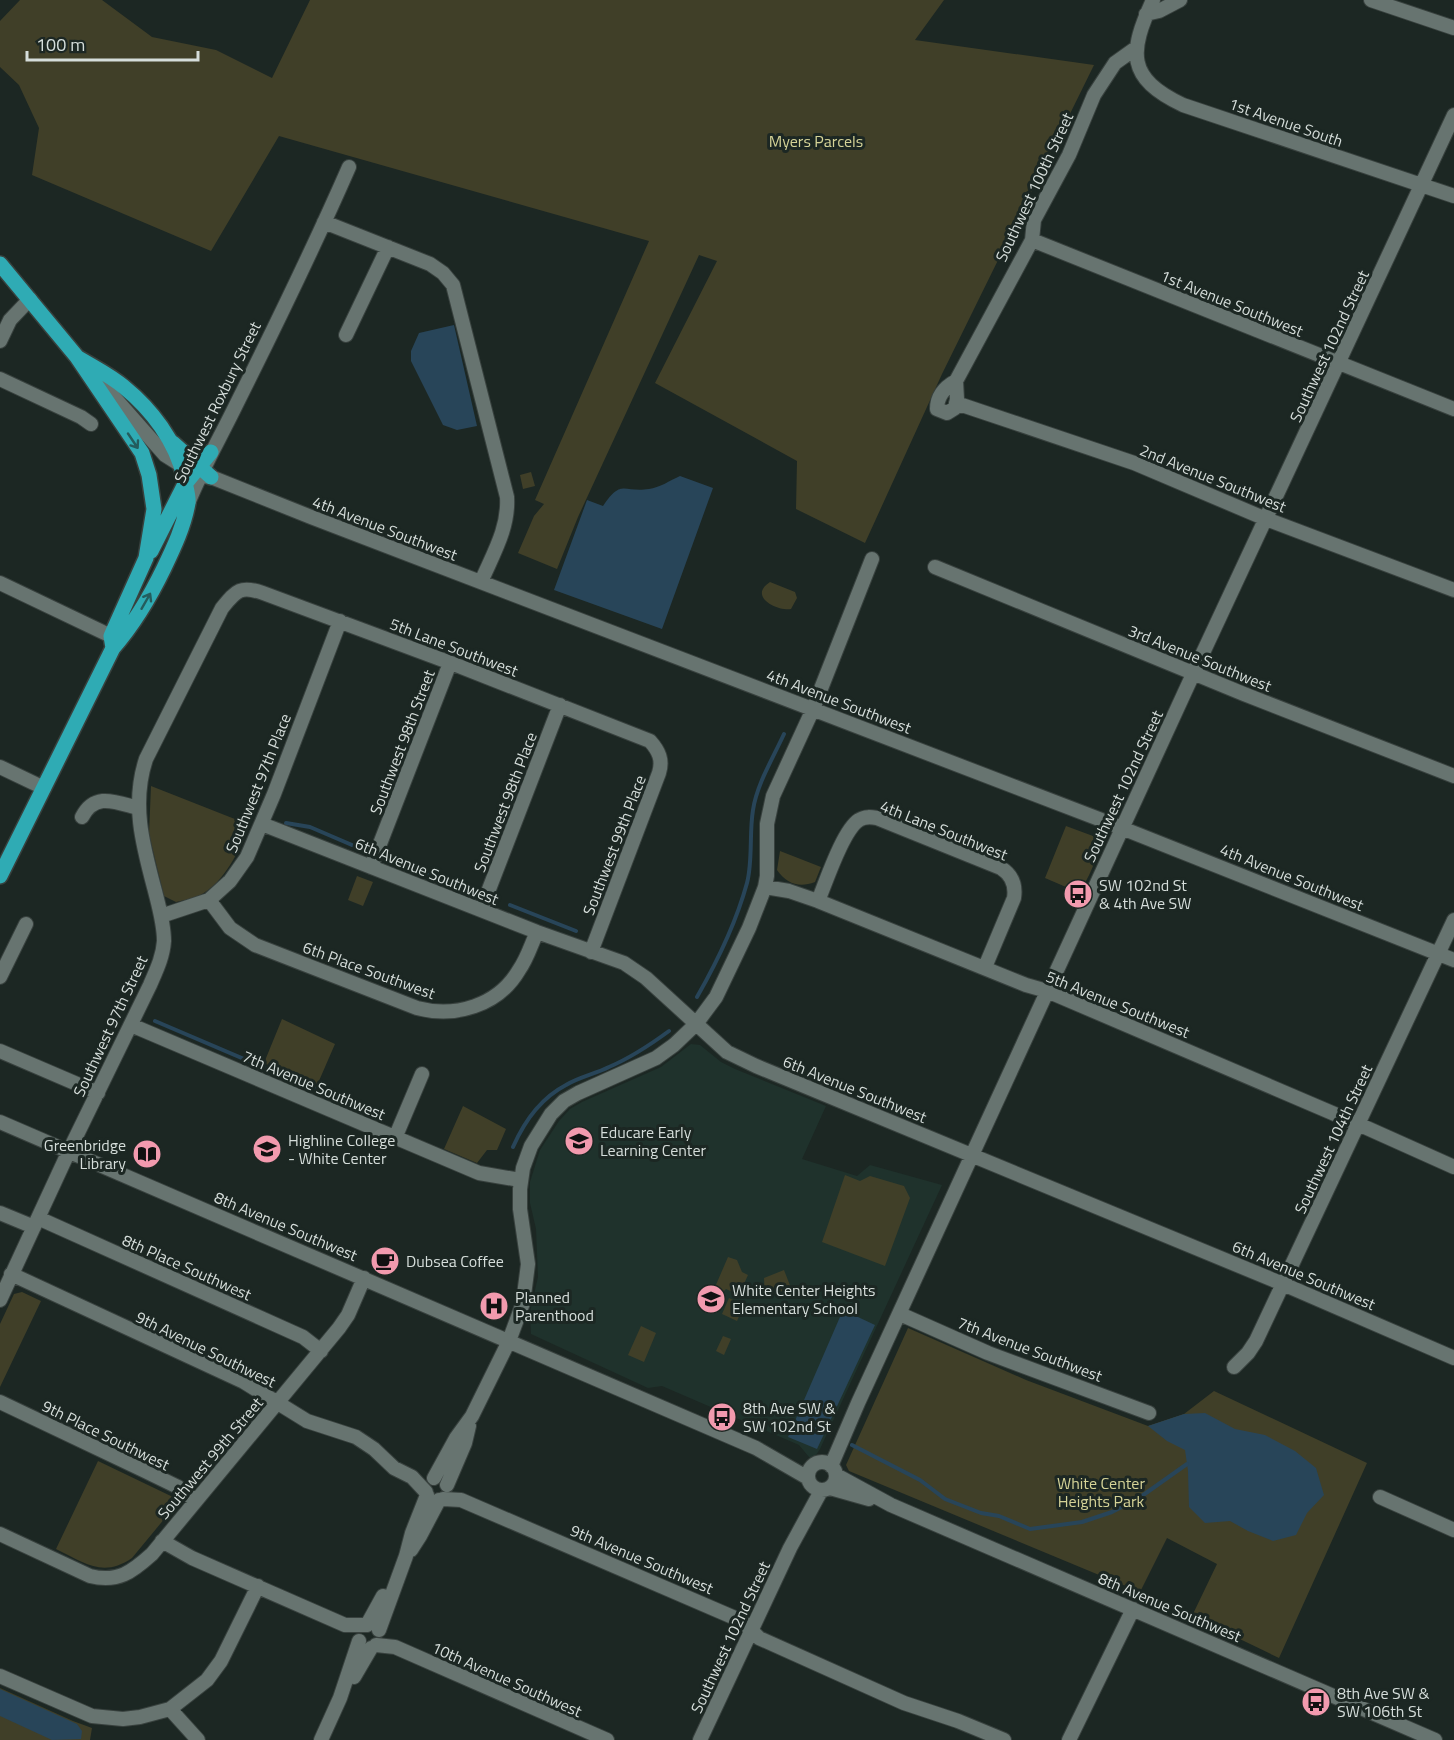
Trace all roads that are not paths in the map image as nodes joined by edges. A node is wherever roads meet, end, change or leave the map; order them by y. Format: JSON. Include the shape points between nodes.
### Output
{"nodes":[{"id":1,"x":1153,"y":0,"type":"edge"},
{"id":2,"x":1180,"y":0,"type":"edge"},
{"id":3,"x":1371,"y":0,"type":"edge"},
{"id":4,"x":1146,"y":14,"type":"junction"},
{"id":5,"x":1454,"y":28,"type":"edge"},
{"id":6,"x":1136,"y":48,"type":"junction"},
{"id":7,"x":1454,"y":115,"type":"edge"},
{"id":8,"x":349,"y":167,"type":"dead end"},
{"id":9,"x":1421,"y":185,"type":"junction"},
{"id":10,"x":1454,"y":196,"type":"edge"},
{"id":11,"x":324,"y":222,"type":"junction"},
{"id":12,"x":1032,"y":240,"type":"junction"},
{"id":13,"x":388,"y":247,"type":"junction"},
{"id":14,"x":0,"y":264,"type":"edge"},
{"id":15,"x":30,"y":299,"type":"junction"},
{"id":16,"x":346,"y":334,"type":"dead end"},
{"id":17,"x":0,"y":341,"type":"edge"},
{"id":18,"x":78,"y":357,"type":"junction"},
{"id":19,"x":1339,"y":364,"type":"junction"},
{"id":20,"x":0,"y":379,"type":"edge"},
{"id":21,"x":956,"y":381,"type":"junction"},
{"id":22,"x":956,"y":403,"type":"junction"},
{"id":23,"x":1454,"y":409,"type":"edge"},
{"id":24,"x":91,"y":424,"type":"dead end"},
{"id":25,"x":211,"y":452,"type":"joint"},
{"id":26,"x":196,"y":473,"type":"junction"},
{"id":27,"x":1266,"y":519,"type":"junction"},
{"id":28,"x":146,"y":558,"type":"junction"},
{"id":29,"x":872,"y":559,"type":"dead end"},
{"id":30,"x":935,"y":567,"type":"dead end"},
{"id":31,"x":481,"y":582,"type":"junction"},
{"id":32,"x":0,"y":583,"type":"edge"},
{"id":33,"x":1454,"y":590,"type":"edge"},
{"id":34,"x":234,"y":594,"type":"joint"},
{"id":35,"x":340,"y":621,"type":"junction"},
{"id":36,"x":112,"y":642,"type":"junction"},
{"id":37,"x":450,"y":663,"type":"junction"},
{"id":38,"x":1194,"y":672,"type":"junction"},
{"id":39,"x":560,"y":705,"type":"junction"},
{"id":40,"x":813,"y":709,"type":"junction"},
{"id":41,"x":658,"y":750,"type":"joint"},
{"id":42,"x":0,"y":767,"type":"edge"},
{"id":43,"x":1454,"y":776,"type":"edge"},
{"id":44,"x":44,"y":788,"type":"junction"},
{"id":45,"x":138,"y":808,"type":"junction"},
{"id":46,"x":82,"y":817,"type":"dead end"},
{"id":47,"x":262,"y":824,"type":"junction"},
{"id":48,"x":1122,"y":828,"type":"junction"},
{"id":49,"x":371,"y":867,"type":"junction"},
{"id":50,"x":0,"y":876,"type":"edge"},
{"id":51,"x":765,"y":887,"type":"junction"},
{"id":52,"x":208,"y":900,"type":"junction"},
{"id":53,"x":818,"y":901,"type":"junction"},
{"id":54,"x":481,"y":910,"type":"junction"},
{"id":55,"x":161,"y":916,"type":"junction"},
{"id":56,"x":1454,"y":920,"type":"edge"},
{"id":57,"x":26,"y":924,"type":"dead end"},
{"id":58,"x":537,"y":932,"type":"junction"},
{"id":59,"x":591,"y":952,"type":"junction"},
{"id":60,"x":1438,"y":953,"type":"junction"},
{"id":61,"x":1454,"y":960,"type":"edge"},
{"id":62,"x":985,"y":968,"type":"junction"},
{"id":63,"x":0,"y":977,"type":"edge"},
{"id":64,"x":1047,"y":991,"type":"junction"},
{"id":65,"x":696,"y":1024,"type":"junction"},
{"id":66,"x":131,"y":1025,"type":"junction"},
{"id":67,"x":0,"y":1051,"type":"edge"},
{"id":68,"x":422,"y":1074,"type":"dead end"},
{"id":69,"x":98,"y":1093,"type":"junction"},
{"id":70,"x":0,"y":1122,"type":"edge"},
{"id":71,"x":1358,"y":1124,"type":"junction"},
{"id":72,"x":395,"y":1138,"type":"junction"},
{"id":73,"x":69,"y":1151,"type":"junction"},
{"id":74,"x":972,"y":1154,"type":"junction"},
{"id":75,"x":1454,"y":1167,"type":"edge"},
{"id":76,"x":520,"y":1180,"type":"junction"},
{"id":77,"x":0,"y":1213,"type":"edge"},
{"id":78,"x":36,"y":1222,"type":"junction"},
{"id":79,"x":11,"y":1274,"type":"junction"},
{"id":80,"x":364,"y":1278,"type":"junction"},
{"id":81,"x":1283,"y":1284,"type":"junction"},
{"id":82,"x":0,"y":1300,"type":"edge"},
{"id":83,"x":900,"y":1314,"type":"junction"},
{"id":84,"x":509,"y":1341,"type":"junction"},
{"id":85,"x":321,"y":1351,"type":"junction"},
{"id":86,"x":1454,"y":1358,"type":"edge"},
{"id":87,"x":1234,"y":1367,"type":"dead end"},
{"id":88,"x":0,"y":1402,"type":"edge"},
{"id":89,"x":279,"y":1403,"type":"junction"},
{"id":90,"x":1149,"y":1413,"type":"dead end"},
{"id":91,"x":472,"y":1416,"type":"junction"},
{"id":92,"x":822,"y":1476,"type":"junction"},
{"id":93,"x":412,"y":1477,"type":"junction"},
{"id":94,"x":433,"y":1478,"type":"junction"},
{"id":95,"x":438,"y":1493,"type":"junction"},
{"id":96,"x":1380,"y":1497,"type":"dead end"},
{"id":97,"x":196,"y":1501,"type":"junction"},
{"id":98,"x":1454,"y":1530,"type":"edge"},
{"id":99,"x":0,"y":1534,"type":"edge"},
{"id":100,"x":162,"y":1541,"type":"junction"},
{"id":101,"x":258,"y":1586,"type":"junction"},
{"id":102,"x":1133,"y":1608,"type":"junction"},
{"id":103,"x":752,"y":1630,"type":"junction"},
{"id":104,"x":369,"y":1636,"type":"junction"},
{"id":105,"x":0,"y":1676,"type":"edge"},
{"id":106,"x":171,"y":1709,"type":"junction"},
{"id":107,"x":198,"y":1740,"type":"edge"},
{"id":108,"x":321,"y":1740,"type":"edge"},
{"id":109,"x":607,"y":1740,"type":"edge"},
{"id":110,"x":700,"y":1740,"type":"edge"},
{"id":111,"x":1004,"y":1740,"type":"edge"},
{"id":112,"x":1069,"y":1740,"type":"edge"},
{"id":113,"x":1435,"y":1740,"type":"edge"}],
"edges":[{"from":1,"to":4,"type":"street"},
{"from":2,"to":4,"type":"street"},
{"from":3,"to":5,"type":"street"},
{"from":4,"to":6,"type":"street"},
{"from":6,"to":9,"type":"street","name":"1st Avenue South","via":[[1137,64],[1144,78],[1173,100]]},
{"from":6,"to":12,"type":"street","name":"Southwest 100th Street","via":[[1115,63],[1094,95],[1034,220]]},
{"from":7,"to":9,"type":"street","name":"Southwest 102nd Street"},
{"from":8,"to":11,"type":"street","name":"Southwest Roxbury Street"},
{"from":9,"to":10,"type":"street","name":"1st Avenue South"},
{"from":9,"to":19,"type":"street","name":"Southwest 102nd Street"},
{"from":11,"to":13,"type":"street"},
{"from":11,"to":25,"type":"street","name":"Southwest Roxbury Street"},
{"from":12,"to":19,"type":"street","name":"1st Avenue Southwest"},
{"from":12,"to":21,"type":"street","name":"Southwest 100th Street"},
{"from":13,"to":16,"type":"street"},
{"from":13,"to":31,"type":"street","via":[[430,264],[448,277],[456,292],[507,497],[505,526]]},
{"from":14,"to":15,"type":"main road"},
{"from":15,"to":17,"type":"street","via":[[10,320]]},
{"from":15,"to":18,"type":"main road"},
{"from":18,"to":26,"type":"street","name":"4th Avenue Southwest","via":[[165,454]]},
{"from":18,"to":26,"type":"main road","via":[[122,385],[141,403]]},
{"from":18,"to":28,"type":"main road","name":"Southwest Roxbury Street","one_way":true,"via":[[142,453],[154,509]]},
{"from":19,"to":23,"type":"street","name":"1st Avenue Southwest"},
{"from":19,"to":27,"type":"street","name":"Southwest 102nd Street"},
{"from":20,"to":24,"type":"street"},
{"from":21,"to":22,"type":"street","name":"Southwest 100th Street"},
{"from":21,"to":22,"type":"street","name":"Southwest 100th Street","via":[[939,396],[937,409],[947,413]]},
{"from":22,"to":27,"type":"street","name":"2nd Avenue Southwest","via":[[1134,463]]},
{"from":25,"to":26,"type":"main road"},
{"from":26,"to":28,"type":"main road"},
{"from":26,"to":31,"type":"street","name":"4th Avenue Southwest"},
{"from":36,"to":26,"type":"main road","name":"Southwest Roxbury Street","one_way":true,"via":[[130,630],[160,577],[176,542]]},
{"from":27,"to":33,"type":"street","name":"2nd Avenue Southwest"},
{"from":27,"to":38,"type":"street","name":"Southwest 102nd Street"},
{"from":28,"to":36,"type":"main road","name":"Southwest Roxbury Street"},
{"from":29,"to":40,"type":"street"},
{"from":30,"to":38,"type":"street","name":"3rd Avenue Southwest"},
{"from":31,"to":40,"type":"street","name":"4th Avenue Southwest"},
{"from":32,"to":36,"type":"street"},
{"from":34,"to":35,"type":"street","name":"5th Lane Southwest","via":[[244,588],[254,590]]},
{"from":34,"to":45,"type":"street","name":"Southwest 97th Street","via":[[222,608],[146,759]]},
{"from":35,"to":37,"type":"street","name":"5th Lane Southwest"},
{"from":35,"to":47,"type":"street","name":"Southwest 97th Place"},
{"from":36,"to":44,"type":"main road","name":"Southwest Roxbury Street"},
{"from":37,"to":39,"type":"street","name":"5th Lane Southwest"},
{"from":37,"to":49,"type":"street","name":"Southwest 98th Street"},
{"from":38,"to":43,"type":"street","name":"3rd Avenue Southwest"},
{"from":38,"to":48,"type":"street","name":"Southwest 102nd Street"},
{"from":39,"to":41,"type":"street","name":"5th Lane Southwest","via":[[644,738]]},
{"from":39,"to":54,"type":"street","name":"Southwest 98th Place"},
{"from":40,"to":48,"type":"street","name":"4th Avenue Southwest"},
{"from":40,"to":51,"type":"street","via":[[769,810]]},
{"from":41,"to":59,"type":"street","name":"Southwest 99th Place","via":[[659,773]]},
{"from":42,"to":44,"type":"street"},
{"from":44,"to":50,"type":"main road","name":"Southwest Roxbury Street"},
{"from":45,"to":46,"type":"street","via":[[100,801],[87,807]]},
{"from":45,"to":55,"type":"street","name":"Southwest 97th Street"},
{"from":47,"to":49,"type":"street","name":"6th Avenue Southwest"},
{"from":47,"to":52,"type":"street","name":"Southwest 97th Place","via":[[240,870]]},
{"from":48,"to":60,"type":"street","name":"4th Avenue Southwest"},
{"from":48,"to":64,"type":"street","name":"Southwest 102nd Street"},
{"from":49,"to":54,"type":"street","name":"6th Avenue Southwest"},
{"from":51,"to":53,"type":"street","name":"5th Avenue Southwest"},
{"from":51,"to":65,"type":"street","via":[[734,961]]},
{"from":52,"to":55,"type":"street","name":"Southwest 97th Place"},
{"from":52,"to":58,"type":"street","name":"6th Place Southwest","via":[[230,928],[255,945],[433,1012],[469,1009],[499,993],[519,971]]},
{"from":53,"to":62,"type":"street","name":"5th Avenue Southwest"},
{"from":53,"to":62,"type":"street","name":"4th Lane Southwest","via":[[848,830],[859,820],[878,818],[1001,868],[1012,880],[1014,898]]},
{"from":54,"to":58,"type":"street","name":"6th Avenue Southwest"},
{"from":55,"to":66,"type":"street","name":"Southwest 97th Street","via":[[163,952]]},
{"from":56,"to":60,"type":"street","name":"Southwest 104th Street"},
{"from":57,"to":63,"type":"street"},
{"from":58,"to":59,"type":"street","name":"6th Avenue Southwest"},
{"from":59,"to":65,"type":"street","name":"6th Avenue Southwest","via":[[624,963],[646,978]]},
{"from":60,"to":61,"type":"street","name":"4th Avenue Southwest"},
{"from":60,"to":71,"type":"street","name":"Southwest 104th Street"},
{"from":62,"to":64,"type":"street","name":"5th Avenue Southwest"},
{"from":64,"to":71,"type":"street","name":"5th Avenue Southwest"},
{"from":64,"to":74,"type":"street","name":"Southwest 102nd Street"},
{"from":65,"to":74,"type":"street","name":"6th Avenue Southwest","via":[[727,1052],[748,1062]]},
{"from":65,"to":76,"type":"street","via":[[656,1058],[564,1101],[531,1146]]},
{"from":66,"to":69,"type":"street","name":"Southwest 97th Street"},
{"from":66,"to":72,"type":"street","name":"7th Avenue Southwest"},
{"from":67,"to":69,"type":"street"},
{"from":68,"to":72,"type":"street"},
{"from":69,"to":73,"type":"street","name":"Southwest 97th Street"},
{"from":70,"to":73,"type":"street","name":"8th Avenue Southwest"},
{"from":71,"to":75,"type":"street","name":"5th Avenue Southwest"},
{"from":71,"to":81,"type":"street","name":"Southwest 104th Street"},
{"from":72,"to":76,"type":"street","name":"7th Avenue Southwest","via":[[479,1173]]},
{"from":73,"to":78,"type":"street","name":"Southwest 97th Street"},
{"from":73,"to":80,"type":"street","name":"8th Avenue Southwest"},
{"from":74,"to":81,"type":"street","name":"6th Avenue Southwest"},
{"from":74,"to":83,"type":"street","name":"Southwest 102nd Street"},
{"from":76,"to":84,"type":"street","via":[[527,1284]]},
{"from":77,"to":78,"type":"street","name":"8th Place Southwest"},
{"from":78,"to":79,"type":"street","name":"Southwest 97th Street"},
{"from":78,"to":85,"type":"street","name":"8th Place Southwest","via":[[303,1337]]},
{"from":79,"to":82,"type":"street","name":"Southwest 97th Street"},
{"from":79,"to":89,"type":"street","name":"9th Avenue Southwest","via":[[244,1382]]},
{"from":80,"to":84,"type":"street","name":"8th Avenue Southwest"},
{"from":80,"to":85,"type":"street","name":"Southwest 99th Street","via":[[348,1315]]},
{"from":81,"to":86,"type":"street","name":"6th Avenue Southwest"},
{"from":81,"to":87,"type":"street","name":"Southwest 104th Street","via":[[1256,1341]]},
{"from":83,"to":90,"type":"street","name":"7th Avenue Southwest","via":[[988,1353]]},
{"from":83,"to":92,"type":"street","name":"Southwest 102nd Street"},
{"from":84,"to":91,"type":"street"},
{"from":84,"to":92,"type":"street","name":"8th Avenue Southwest"},
{"from":85,"to":89,"type":"street","name":"Southwest 99th Street"},
{"from":88,"to":97,"type":"street","name":"9th Place Southwest","via":[[178,1487]]},
{"from":89,"to":93,"type":"street","name":"9th Avenue Southwest","via":[[308,1421],[356,1437]]},
{"from":89,"to":97,"type":"street","name":"Southwest 99th Street"},
{"from":91,"to":94,"type":"street"},
{"from":91,"to":95,"type":"street","via":[[465,1443]]},
{"from":92,"to":102,"type":"street","name":"8th Avenue Southwest"},
{"from":92,"to":103,"type":"street","name":"Southwest 102nd Street"},
{"from":93,"to":94,"type":"street","name":"9th Avenue Southwest"},
{"from":93,"to":95,"type":"street","name":"9th Avenue Southwest"},
{"from":94,"to":95,"type":"street","via":[[441,1479]]},
{"from":95,"to":103,"type":"street","name":"9th Avenue Southwest","via":[[742,1620]]},
{"from":95,"to":104,"type":"street","via":[[420,1536],[399,1571],[391,1600]]},
{"from":96,"to":98,"type":"street"},
{"from":97,"to":100,"type":"street","name":"Southwest 99th Street"},
{"from":99,"to":100,"type":"street","name":"Southwest 99th Street","via":[[103,1579],[128,1573]]},
{"from":100,"to":101,"type":"street"},
{"from":101,"to":104,"type":"street"},
{"from":101,"to":106,"type":"street","via":[[207,1680]]},
{"from":102,"to":112,"type":"street"},
{"from":102,"to":113,"type":"street","name":"8th Avenue Southwest"},
{"from":103,"to":110,"type":"street","name":"Southwest 102nd Street"},
{"from":103,"to":111,"type":"street","name":"9th Avenue Southwest","via":[[759,1638],[904,1703]]},
{"from":104,"to":108,"type":"street"},
{"from":104,"to":109,"type":"street","name":"10th Avenue Southwest"},
{"from":105,"to":106,"type":"street","via":[[92,1716],[123,1719]]},
{"from":106,"to":107,"type":"street"}]}
